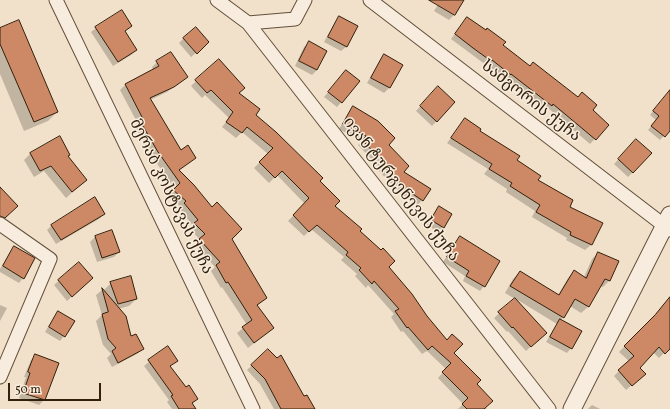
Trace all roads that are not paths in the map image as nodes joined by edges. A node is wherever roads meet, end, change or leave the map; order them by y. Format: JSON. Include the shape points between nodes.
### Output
{"nodes":[{"id":1,"x":56,"y":0,"type":"edge"},
{"id":2,"x":217,"y":0,"type":"edge"},
{"id":3,"x":305,"y":0,"type":"edge"},
{"id":4,"x":370,"y":0,"type":"edge"},
{"id":5,"x":248,"y":23,"type":"junction"},
{"id":6,"x":0,"y":224,"type":"edge"},
{"id":7,"x":668,"y":224,"type":"edge"},
{"id":8,"x":0,"y":377,"type":"edge"},
{"id":9,"x":253,"y":409,"type":"edge"},
{"id":10,"x":549,"y":409,"type":"edge"},
{"id":11,"x":572,"y":409,"type":"edge"}],
"edges":[{"from":1,"to":9,"type":"street","name":"მერაბ კოსტავას ქუჩა"},
{"from":2,"to":5,"type":"street","name":"ივან ტურგენევის ქუჩა"},
{"from":3,"to":5,"type":"street","via":[[295,19]]},
{"from":4,"to":7,"type":"street","name":"სამგორის ქუჩა"},
{"from":5,"to":10,"type":"street","name":"ივან ტურგენევის ქუჩა"},
{"from":6,"to":8,"type":"street","via":[[50,259]]},
{"from":7,"to":11,"type":"street"}]}
